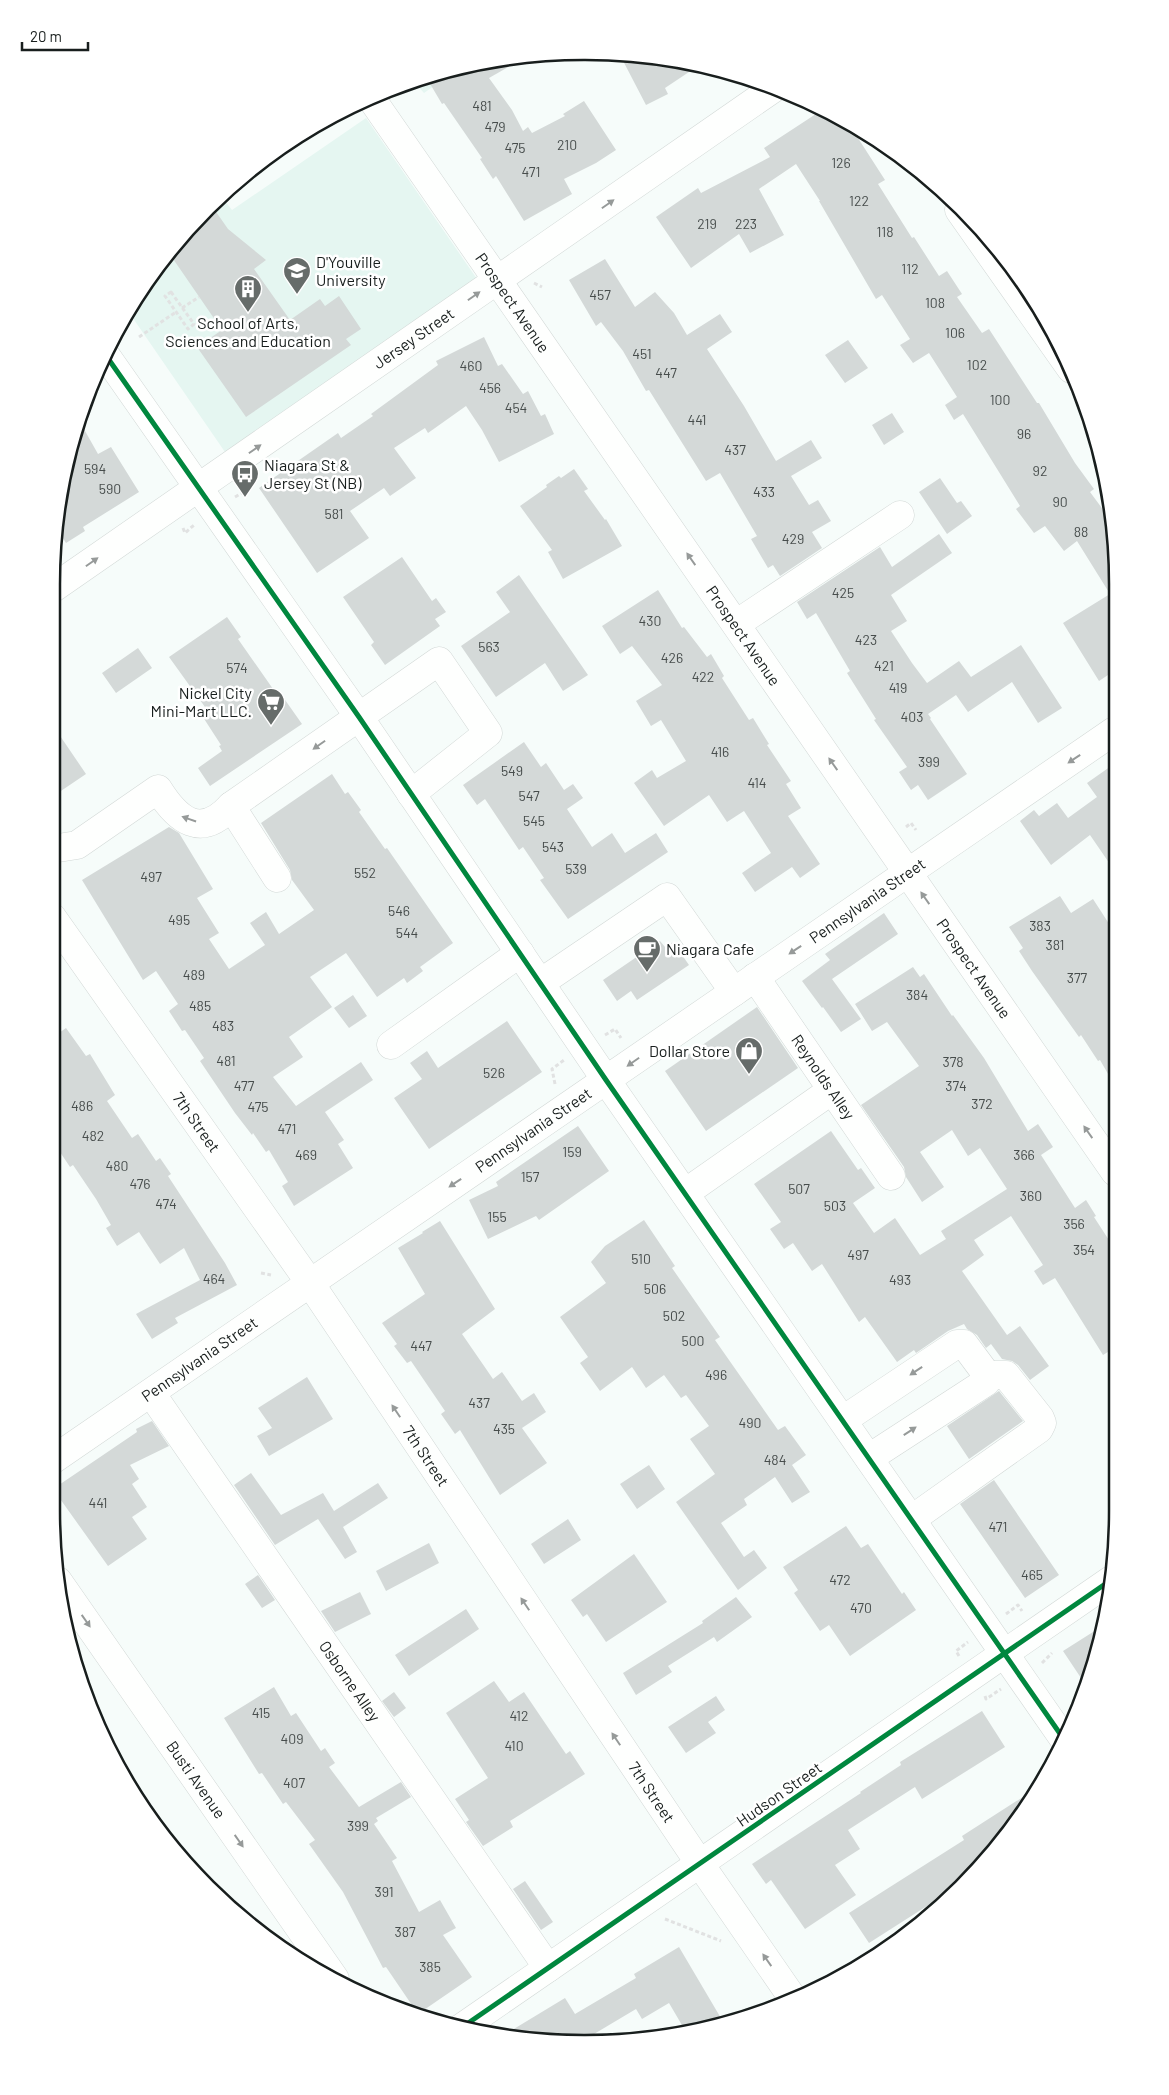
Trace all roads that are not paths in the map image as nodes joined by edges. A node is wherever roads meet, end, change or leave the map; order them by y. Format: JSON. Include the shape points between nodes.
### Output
{"nodes":[{"id":1,"x":767,"y":93,"type":"edge"},
{"id":2,"x":375,"y":104,"type":"edge"},
{"id":3,"x":986,"y":247,"type":"edge"},
{"id":4,"x":497,"y":280,"type":"junction"},
{"id":5,"x":1041,"y":326,"type":"edge"},
{"id":6,"x":110,"y":361,"type":"edge"},
{"id":7,"x":198,"y":488,"type":"junction"},
{"id":8,"x":900,"y":515,"type":"dead end"},
{"id":9,"x":60,"y":583,"type":"edge"},
{"id":10,"x":736,"y":624,"type":"junction"},
{"id":11,"x":359,"y":717,"type":"junction"},
{"id":12,"x":1109,"y":734,"type":"edge"},
{"id":13,"x":411,"y":794,"type":"junction"},
{"id":14,"x":231,"y":806,"type":"junction"},
{"id":15,"x":60,"y":847,"type":"edge"},
{"id":16,"x":908,"y":873,"type":"junction"},
{"id":17,"x":277,"y":878,"type":"dead end"},
{"id":18,"x":60,"y":928,"type":"edge"},
{"id":19,"x":520,"y":953,"type":"junction"},
{"id":20,"x":540,"y":983,"type":"junction"},
{"id":21,"x":745,"y":985,"type":"junction"},
{"id":22,"x":391,"y":1045,"type":"dead end"},
{"id":23,"x":606,"y":1080,"type":"junction"},
{"id":24,"x":832,"y":1090,"type":"junction"},
{"id":25,"x":1109,"y":1163,"type":"edge"},
{"id":26,"x":891,"y":1176,"type":"dead end"},
{"id":27,"x":685,"y":1193,"type":"junction"},
{"id":28,"x":310,"y":1283,"type":"junction"},
{"id":29,"x":986,"y":1378,"type":"junction"},
{"id":30,"x":151,"y":1393,"type":"junction"},
{"id":31,"x":842,"y":1420,"type":"junction"},
{"id":32,"x":60,"y":1455,"type":"edge"},
{"id":33,"x":869,"y":1458,"type":"junction"},
{"id":34,"x":912,"y":1519,"type":"junction"},
{"id":35,"x":1104,"y":1585,"type":"edge"},
{"id":36,"x":67,"y":1595,"type":"edge"},
{"id":37,"x":1005,"y":1653,"type":"junction"},
{"id":38,"x":1059,"y":1733,"type":"edge"},
{"id":39,"x":700,"y":1864,"type":"junction"},
{"id":40,"x":327,"y":1968,"type":"edge"},
{"id":41,"x":548,"y":1968,"type":"junction"},
{"id":42,"x":789,"y":1993,"type":"edge"},
{"id":43,"x":470,"y":2022,"type":"edge"}],
"edges":[{"from":4,"to":1,"type":"street","name":"Jersey Street","one_way":true},
{"from":2,"to":4,"type":"street","name":"Prospect Avenue"},
{"from":3,"to":5,"type":"street"},
{"from":7,"to":4,"type":"street","name":"Jersey Street","one_way":true},
{"from":10,"to":4,"type":"street","name":"Prospect Avenue","one_way":true},
{"from":6,"to":7,"type":"street"},
{"from":9,"to":7,"type":"street","name":"Jersey Street","one_way":true},
{"from":7,"to":11,"type":"street"},
{"from":8,"to":10,"type":"street"},
{"from":16,"to":10,"type":"street","name":"Prospect Avenue","one_way":true},
{"from":11,"to":13,"type":"street"},
{"from":11,"to":13,"type":"street","via":[[439,661],[488,733]]},
{"from":11,"to":14,"type":"street","one_way":true},
{"from":12,"to":16,"type":"street","name":"Pennsylvania Street","one_way":true},
{"from":13,"to":19,"type":"street"},
{"from":14,"to":15,"type":"street","one_way":true,"via":[[211,823],[189,820],[177,815],[158,789],[77,845]]},
{"from":14,"to":17,"type":"street"},
{"from":16,"to":21,"type":"street","name":"Pennsylvania Street","one_way":true},
{"from":25,"to":16,"type":"street","name":"Prospect Avenue","one_way":true},
{"from":18,"to":28,"type":"street","name":"7th Street"},
{"from":19,"to":20,"type":"street"},
{"from":19,"to":22,"type":"street"},
{"from":20,"to":21,"type":"street","name":"Reynolds Alley","via":[[667,898]]},
{"from":20,"to":23,"type":"street"},
{"from":21,"to":23,"type":"street","name":"Pennsylvania Street","one_way":true},
{"from":21,"to":24,"type":"street","name":"Reynolds Alley"},
{"from":23,"to":27,"type":"street"},
{"from":23,"to":28,"type":"street","name":"Pennsylvania Street","one_way":true},
{"from":24,"to":26,"type":"street","name":"Reynolds Alley"},
{"from":24,"to":27,"type":"street"},
{"from":27,"to":31,"type":"street"},
{"from":28,"to":30,"type":"street","name":"Pennsylvania Street"},
{"from":39,"to":28,"type":"street","name":"7th Street","one_way":true},
{"from":29,"to":31,"type":"street","one_way":true,"via":[[964,1344],[957,1344]]},
{"from":33,"to":29,"type":"street","one_way":true},
{"from":29,"to":34,"type":"street","via":[[1006,1375],[1042,1424]]},
{"from":30,"to":32,"type":"street","name":"Pennsylvania Street"},
{"from":30,"to":41,"type":"street","name":"Osborne Alley"},
{"from":31,"to":33,"type":"street"},
{"from":33,"to":34,"type":"street"},
{"from":34,"to":37,"type":"street"},
{"from":35,"to":37,"type":"street","name":"Hudson Street"},
{"from":36,"to":40,"type":"street","name":"Busti Avenue","one_way":true},
{"from":37,"to":38,"type":"street"},
{"from":37,"to":39,"type":"street","name":"Hudson Street"},
{"from":39,"to":41,"type":"street","name":"Hudson Street"},
{"from":42,"to":39,"type":"street","name":"7th Street","one_way":true},
{"from":41,"to":43,"type":"street","name":"Hudson Street"}]}
